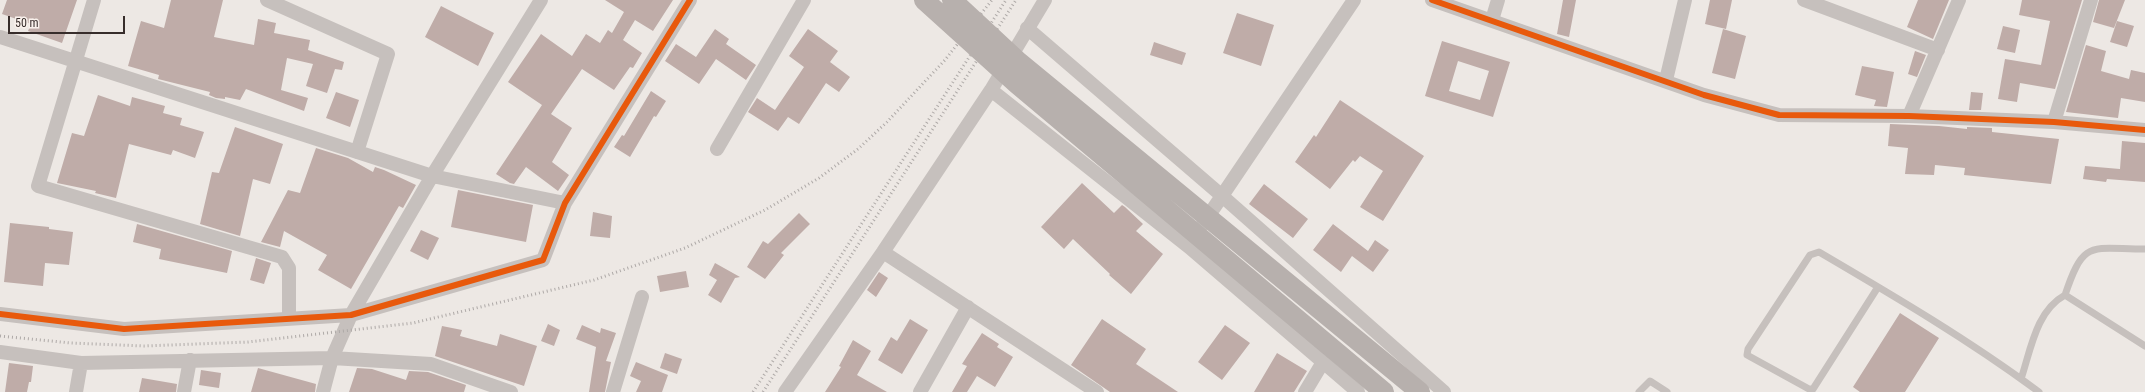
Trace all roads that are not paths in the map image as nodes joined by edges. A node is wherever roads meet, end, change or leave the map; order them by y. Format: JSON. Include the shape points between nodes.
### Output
{"nodes":[{"id":1,"x":94,"y":0,"type":"edge"},
{"id":2,"x":267,"y":0,"type":"edge"},
{"id":3,"x":541,"y":0,"type":"edge"},
{"id":4,"x":690,"y":0,"type":"edge"},
{"id":5,"x":804,"y":0,"type":"edge"},
{"id":6,"x":924,"y":0,"type":"edge"},
{"id":7,"x":952,"y":0,"type":"edge"},
{"id":8,"x":1045,"y":0,"type":"edge"},
{"id":9,"x":1354,"y":0,"type":"edge"},
{"id":10,"x":1432,"y":0,"type":"edge"},
{"id":11,"x":1498,"y":0,"type":"edge"},
{"id":12,"x":1685,"y":0,"type":"edge"},
{"id":13,"x":1804,"y":0,"type":"edge"},
{"id":14,"x":1960,"y":0,"type":"edge"},
{"id":15,"x":2091,"y":0,"type":"edge"},
{"id":16,"x":1492,"y":20,"type":"junction"},
{"id":17,"x":1027,"y":28,"type":"junction"},
{"id":18,"x":0,"y":37,"type":"edge"},
{"id":19,"x":1938,"y":50,"type":"junction"},
{"id":20,"x":76,"y":62,"type":"junction"},
{"id":21,"x":1666,"y":80,"type":"junction"},
{"id":22,"x":991,"y":90,"type":"junction"},
{"id":23,"x":1909,"y":116,"type":"junction"},
{"id":24,"x":2054,"y":122,"type":"junction"},
{"id":25,"x":2145,"y":130,"type":"edge"},
{"id":26,"x":717,"y":149,"type":"dead end"},
{"id":27,"x":357,"y":152,"type":"junction"},
{"id":28,"x":432,"y":176,"type":"junction"},
{"id":29,"x":1221,"y":196,"type":"junction"},
{"id":30,"x":565,"y":203,"type":"junction"},
{"id":31,"x":1189,"y":247,"type":"junction"},
{"id":32,"x":2145,"y":249,"type":"edge"},
{"id":33,"x":883,"y":252,"type":"junction"},
{"id":34,"x":1878,"y":287,"type":"junction"},
{"id":35,"x":2065,"y":295,"type":"junction"},
{"id":36,"x":642,"y":297,"type":"dead end"},
{"id":37,"x":968,"y":307,"type":"junction"},
{"id":38,"x":0,"y":314,"type":"edge"},
{"id":39,"x":351,"y":315,"type":"junction"},
{"id":40,"x":289,"y":318,"type":"junction"},
{"id":41,"x":2145,"y":346,"type":"edge"},
{"id":42,"x":0,"y":352,"type":"edge"},
{"id":43,"x":332,"y":358,"type":"junction"},
{"id":44,"x":190,"y":360,"type":"junction"},
{"id":45,"x":1323,"y":362,"type":"junction"},
{"id":46,"x":81,"y":363,"type":"junction"},
{"id":47,"x":2021,"y":378,"type":"junction"},
{"id":48,"x":478,"y":386,"type":"edge"},
{"id":49,"x":76,"y":392,"type":"edge"},
{"id":50,"x":184,"y":392,"type":"edge"},
{"id":51,"x":323,"y":392,"type":"edge"},
{"id":52,"x":511,"y":392,"type":"edge"},
{"id":53,"x":613,"y":392,"type":"edge"},
{"id":54,"x":786,"y":392,"type":"edge"},
{"id":55,"x":920,"y":392,"type":"edge"},
{"id":56,"x":1097,"y":392,"type":"edge"},
{"id":57,"x":1305,"y":392,"type":"edge"},
{"id":58,"x":1358,"y":392,"type":"edge"},
{"id":59,"x":1384,"y":392,"type":"edge"},
{"id":60,"x":1420,"y":392,"type":"edge"},
{"id":61,"x":1444,"y":392,"type":"edge"},
{"id":62,"x":1639,"y":392,"type":"edge"},
{"id":63,"x":1667,"y":392,"type":"edge"},
{"id":64,"x":2039,"y":392,"type":"edge"}],
"edges":[{"from":1,"to":20,"type":"street"},
{"from":2,"to":27,"type":"street","via":[[388,54]]},
{"from":3,"to":28,"type":"street"},
{"from":4,"to":30,"type":"street"},
{"from":5,"to":26,"type":"street"},
{"from":6,"to":59,"type":"main road","bridge":true,"via":[[1017,84]]},
{"from":7,"to":60,"type":"main road","bridge":true,"via":[[1031,72]]},
{"from":8,"to":17,"type":"street"},
{"from":9,"to":29,"type":"street"},
{"from":10,"to":16,"type":"street"},
{"from":11,"to":16,"type":"street"},
{"from":12,"to":21,"type":"street"},
{"from":13,"to":19,"type":"street"},
{"from":14,"to":19,"type":"street"},
{"from":15,"to":24,"type":"street"},
{"from":16,"to":21,"type":"street"},
{"from":17,"to":22,"type":"street"},
{"from":17,"to":29,"type":"street"},
{"from":18,"to":20,"type":"street"},
{"from":19,"to":23,"type":"street"},
{"from":20,"to":27,"type":"street"},
{"from":20,"to":40,"type":"street","via":[[38,186],[282,257],[289,268]]},
{"from":21,"to":23,"type":"street","via":[[1704,95],[1779,115]]},
{"from":22,"to":31,"type":"street"},
{"from":22,"to":33,"type":"street"},
{"from":23,"to":24,"type":"street"},
{"from":24,"to":25,"type":"street"},
{"from":27,"to":28,"type":"street"},
{"from":28,"to":30,"type":"street"},
{"from":28,"to":39,"type":"street"},
{"from":29,"to":31,"type":"street"},
{"from":29,"to":61,"type":"street"},
{"from":30,"to":39,"type":"street","via":[[542,260]]},
{"from":31,"to":45,"type":"street"},
{"from":32,"to":35,"type":"lane","via":[[2093,249],[2084,254],[2078,260]]},
{"from":33,"to":37,"type":"street"},
{"from":33,"to":54,"type":"street"},
{"from":34,"to":34,"type":"lane","via":[[1819,252],[1811,253],[1748,348],[1747,355],[1813,389]]},
{"from":34,"to":47,"type":"lane"},
{"from":35,"to":41,"type":"lane"},
{"from":35,"to":47,"type":"lane","via":[[2056,300],[2043,315]]},
{"from":36,"to":53,"type":"street"},
{"from":37,"to":55,"type":"street"},
{"from":37,"to":56,"type":"street"},
{"from":38,"to":40,"type":"street","via":[[124,329]]},
{"from":39,"to":40,"type":"street"},
{"from":39,"to":43,"type":"street"},
{"from":42,"to":46,"type":"street"},
{"from":43,"to":44,"type":"street"},
{"from":43,"to":48,"type":"street","via":[[431,364]]},
{"from":43,"to":51,"type":"street"},
{"from":44,"to":46,"type":"street"},
{"from":44,"to":50,"type":"street"},
{"from":45,"to":57,"type":"street"},
{"from":45,"to":58,"type":"street"},
{"from":46,"to":49,"type":"street"},
{"from":47,"to":64,"type":"lane"},
{"from":48,"to":52,"type":"street"},
{"from":62,"to":63,"type":"lane","via":[[1650,381]]}]}
